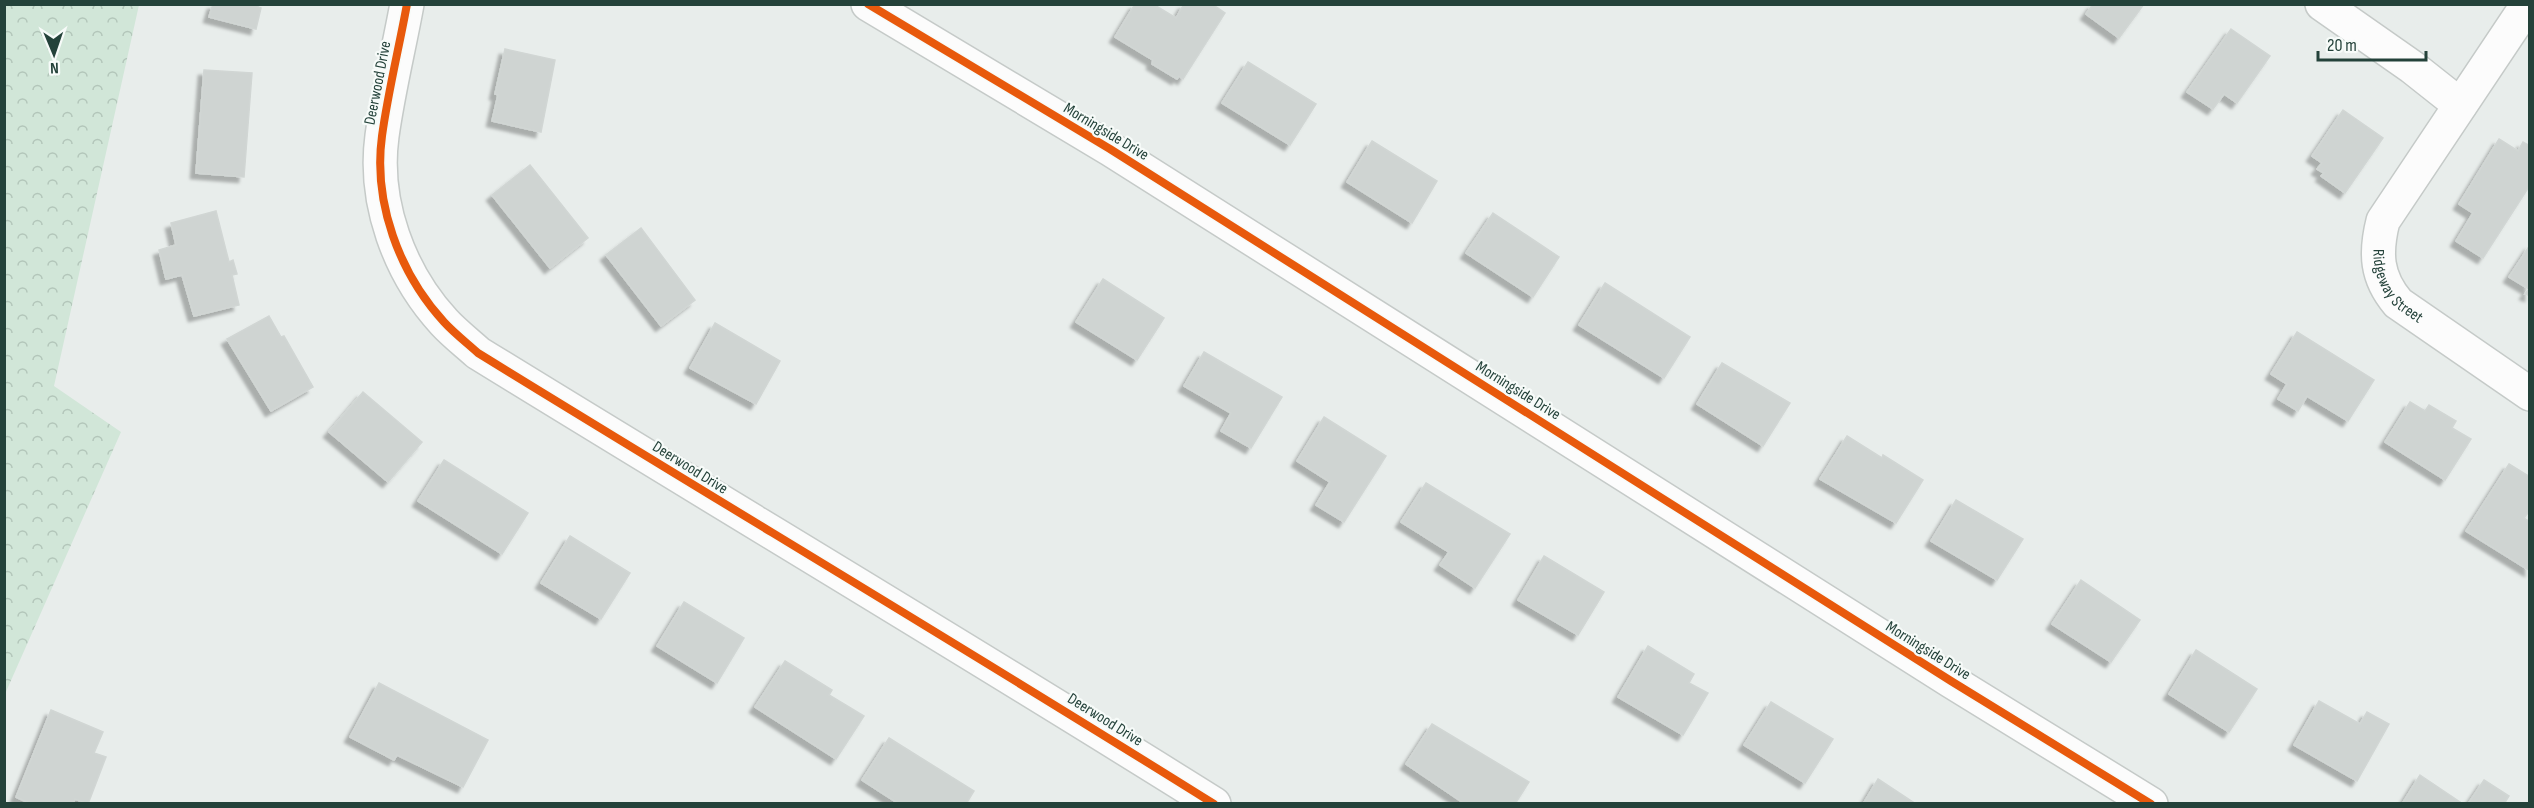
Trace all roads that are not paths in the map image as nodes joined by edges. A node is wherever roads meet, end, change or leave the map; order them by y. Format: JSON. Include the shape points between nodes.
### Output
{"nodes":[{"id":1,"x":407,"y":4,"type":"edge"},
{"id":2,"x":868,"y":4,"type":"edge"},
{"id":3,"x":2322,"y":4,"type":"edge"},
{"id":4,"x":2528,"y":4,"type":"edge"},
{"id":5,"x":2460,"y":105,"type":"junction"},
{"id":6,"x":2529,"y":394,"type":"edge"},
{"id":7,"x":1214,"y":804,"type":"edge"},
{"id":8,"x":2151,"y":804,"type":"edge"}],
"edges":[{"from":1,"to":7,"type":"street","name":"Deerwood Drive","via":[[382,137],[380,164],[385,210],[399,253],[416,286],[444,322],[478,353]]},
{"from":2,"to":8,"type":"street","name":"Morningside Drive","via":[[1110,149]]},
{"from":3,"to":5,"type":"street"},
{"from":4,"to":5,"type":"street","name":"Ridgeway Street"},
{"from":5,"to":6,"type":"street","name":"Ridgeway Street","via":[[2383,221],[2377,246],[2380,272],[2398,303]]}]}
